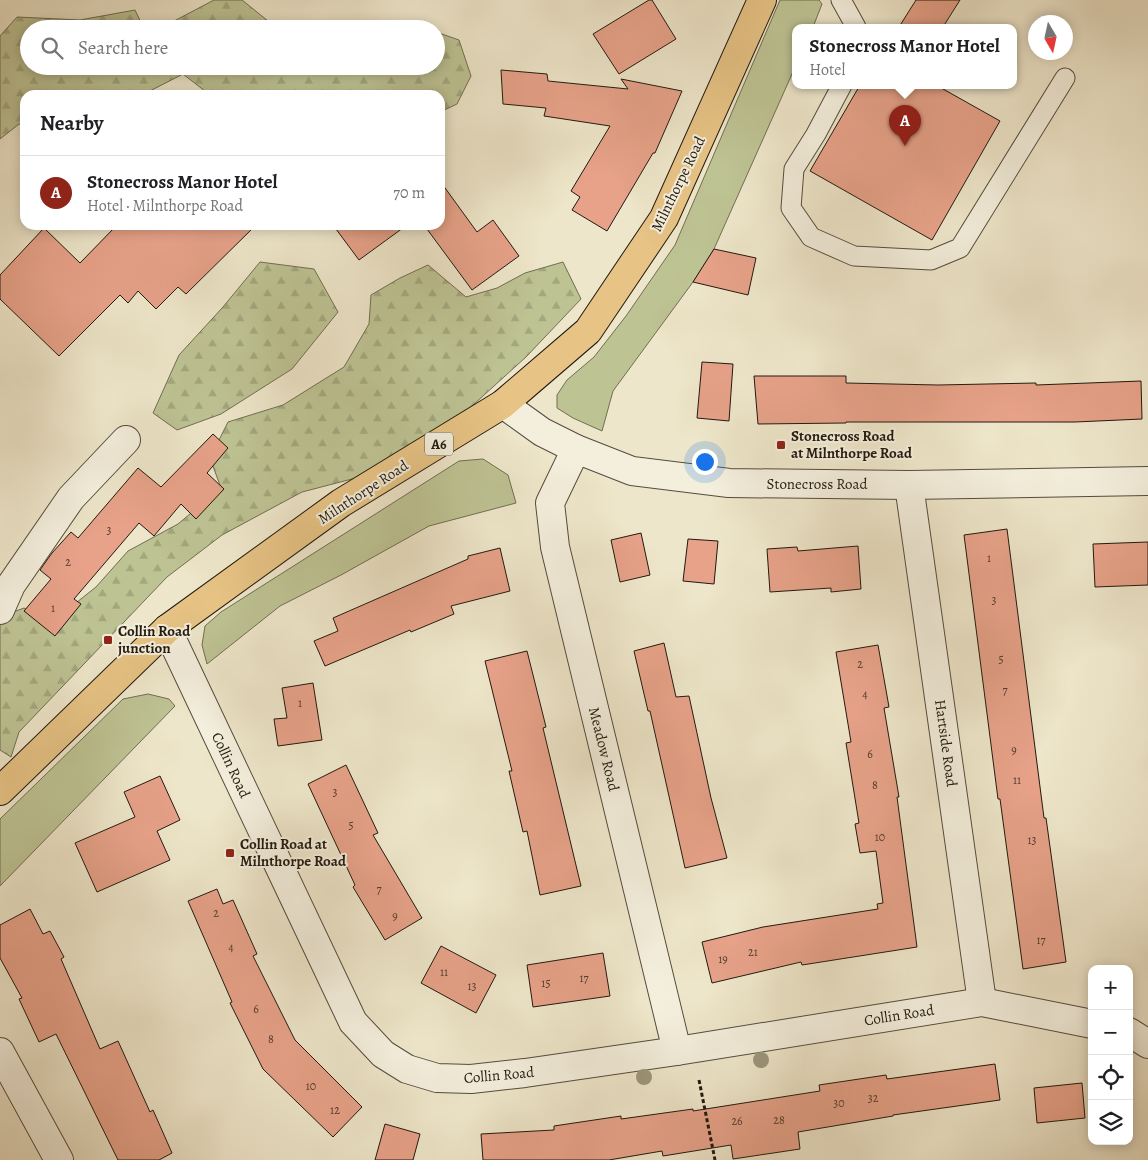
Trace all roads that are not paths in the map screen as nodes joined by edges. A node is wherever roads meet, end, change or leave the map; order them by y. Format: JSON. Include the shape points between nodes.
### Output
{"nodes":[{"id":1,"x":762,"y":0,"type":"edge"},
{"id":2,"x":841,"y":0,"type":"edge"},
{"id":3,"x":854,"y":24,"type":"edge"},
{"id":4,"x":1065,"y":78,"type":"dead end"},
{"id":5,"x":840,"y":89,"type":"edge"},
{"id":6,"x":503,"y":404,"type":"junction"},
{"id":7,"x":126,"y":440,"type":"dead end"},
{"id":8,"x":576,"y":449,"type":"junction"},
{"id":9,"x":1148,"y":481,"type":"edge"},
{"id":10,"x":909,"y":485,"type":"junction"},
{"id":11,"x":0,"y":610,"type":"edge"},
{"id":12,"x":167,"y":629,"type":"junction"},
{"id":13,"x":0,"y":791,"type":"edge"},
{"id":14,"x":982,"y":1002,"type":"junction"},
{"id":15,"x":1088,"y":1023,"type":"edge"},
{"id":16,"x":1133,"y":1035,"type":"edge"},
{"id":17,"x":1148,"y":1044,"type":"edge"},
{"id":18,"x":677,"y":1051,"type":"junction"},
{"id":19,"x":0,"y":1052,"type":"edge"},
{"id":20,"x":59,"y":1160,"type":"edge"}],
"edges":[{"from":1,"to":6,"type":"highway","name":"Milnthorpe Road","number":"A6","via":[[664,218],[588,331]]},
{"from":2,"to":3,"type":"lane"},
{"from":4,"to":5,"type":"lane","via":[[960,248],[931,260],[854,256],[811,237],[791,208],[794,169]]},
{"from":6,"to":8,"type":"street","name":"Stonecross Road","via":[[542,432]]},
{"from":6,"to":12,"type":"highway","name":"Milnthorpe Road","number":"A6","via":[[341,504]]},
{"from":7,"to":11,"type":"street","via":[[71,498],[10,585]]},
{"from":8,"to":10,"type":"street","name":"Stonecross Road","via":[[632,471],[729,483]]},
{"from":8,"to":18,"type":"street","name":"Meadow Road","via":[[550,503],[555,548]]},
{"from":9,"to":10,"type":"street","name":"Stonecross Road"},
{"from":10,"to":14,"type":"street","name":"Hartside Road"},
{"from":12,"to":13,"type":"highway","name":"Milnthorpe Road","number":"A6"},
{"from":12,"to":18,"type":"street","name":"Collin Road","via":[[353,1022],[383,1054],[407,1069],[437,1078],[471,1079]]},
{"from":14,"to":15,"type":"street","name":"Collin Road"},
{"from":14,"to":18,"type":"street","name":"Collin Road"},
{"from":16,"to":17,"type":"street"},
{"from":19,"to":20,"type":"street"}]}
